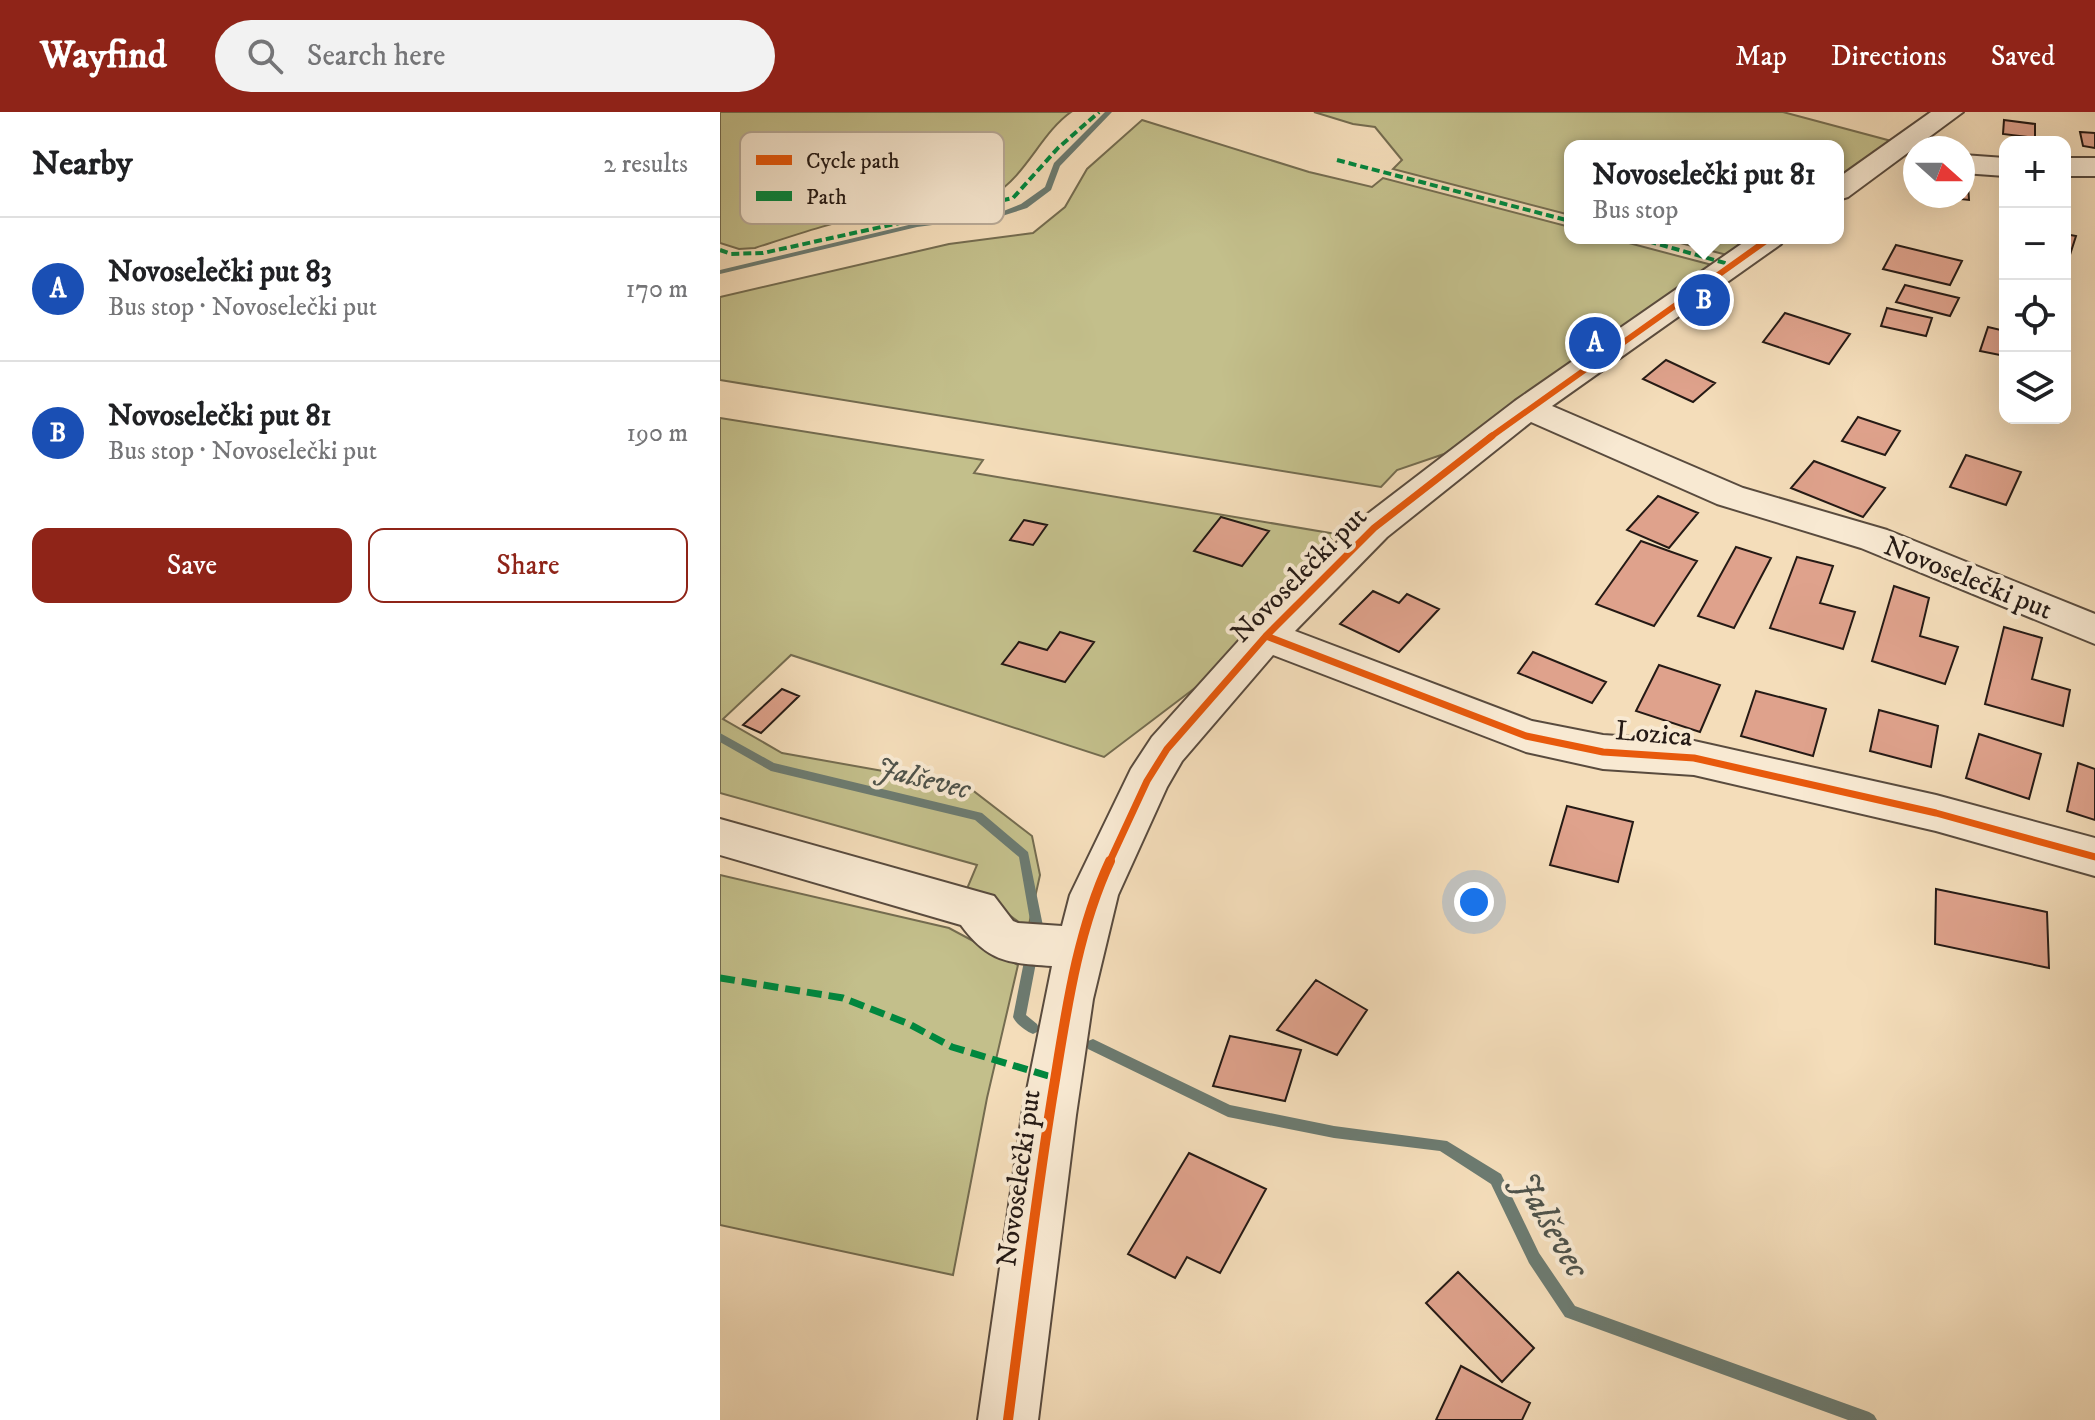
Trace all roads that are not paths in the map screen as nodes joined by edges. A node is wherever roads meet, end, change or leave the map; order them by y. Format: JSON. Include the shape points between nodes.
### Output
{"nodes":[{"id":1,"x":1949,"y":112,"type":"edge"},
{"id":2,"x":1923,"y":136,"type":"edge"},
{"id":3,"x":1903,"y":154,"type":"edge"},
{"id":4,"x":1975,"y":165,"type":"edge"},
{"id":5,"x":1999,"y":167,"type":"edge"},
{"id":6,"x":2071,"y":167,"type":"edge"},
{"id":7,"x":2095,"y":167,"type":"edge"},
{"id":8,"x":1844,"y":188,"type":"edge"},
{"id":9,"x":1761,"y":244,"type":"edge"},
{"id":10,"x":1527,"y":408,"type":"junction"},
{"id":11,"x":2095,"y":630,"type":"edge"},
{"id":12,"x":1266,"y":636,"type":"junction"},
{"id":13,"x":720,"y":837,"type":"edge"},
{"id":14,"x":2095,"y":857,"type":"edge"},
{"id":15,"x":1051,"y":946,"type":"junction"},
{"id":16,"x":1008,"y":1420,"type":"edge"}],
"edges":[{"from":1,"to":2,"type":"street"},
{"from":3,"to":8,"type":"street"},
{"from":4,"to":5,"type":"street"},
{"from":6,"to":7,"type":"street"},
{"from":9,"to":10,"type":"street","name":"Novoselečki put"},
{"from":10,"to":11,"type":"street","name":"Novoselečki put","via":[[1730,496],[1874,539]]},
{"from":10,"to":12,"type":"street","name":"Novoselečki put","via":[[1374,528]]},
{"from":12,"to":14,"type":"street","name":"Lozica","via":[[1526,736],[1603,752],[1694,758],[1936,813]]},
{"from":12,"to":15,"type":"street","name":"Novoselečki put","via":[[1167,749],[1094,895]]},
{"from":13,"to":15,"type":"street","via":[[977,910],[996,935]]},
{"from":15,"to":16,"type":"street","name":"Novoselečki put","via":[[1068,999]]}]}
